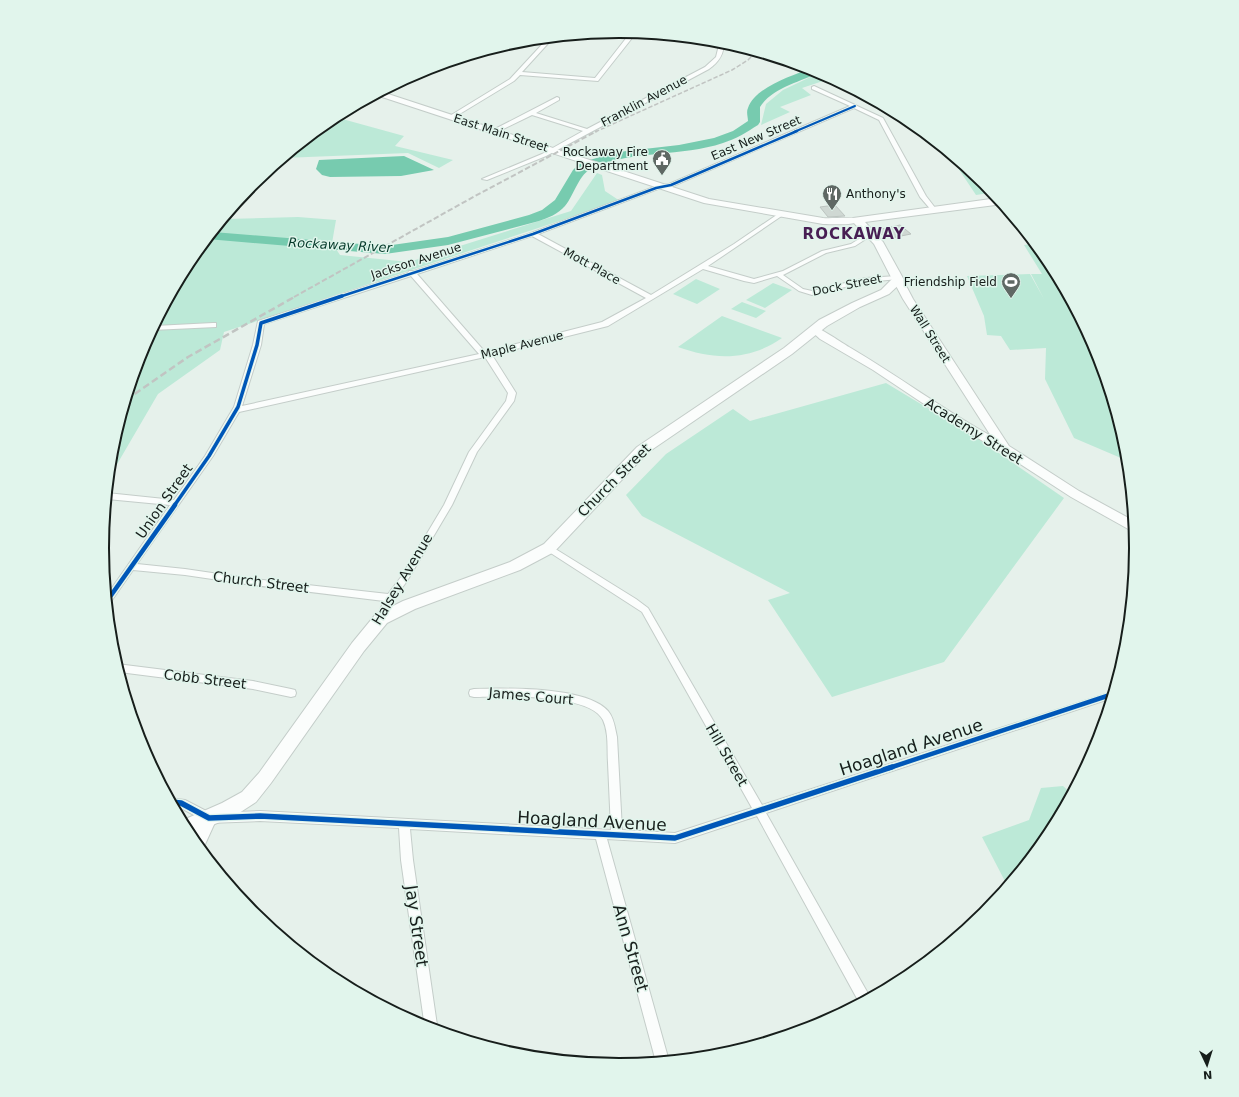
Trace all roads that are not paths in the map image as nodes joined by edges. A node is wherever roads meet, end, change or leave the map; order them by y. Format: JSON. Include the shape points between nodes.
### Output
{"nodes":[{"id":1,"x":629,"y":38,"type":"edge"},
{"id":2,"x":546,"y":43,"type":"edge"},
{"id":3,"x":721,"y":48,"type":"edge"},
{"id":4,"x":519,"y":73,"type":"junction"},
{"id":5,"x":814,"y":88,"type":"dead end"},
{"id":6,"x":386,"y":95,"type":"edge"},
{"id":7,"x":557,"y":99,"type":"dead end"},
{"id":8,"x":855,"y":106,"type":"junction"},
{"id":9,"x":532,"y":113,"type":"junction"},
{"id":10,"x":451,"y":116,"type":"junction"},
{"id":11,"x":495,"y":131,"type":"junction"},
{"id":12,"x":588,"y":131,"type":"junction"},
{"id":13,"x":553,"y":150,"type":"junction"},
{"id":14,"x":485,"y":179,"type":"dead end"},
{"id":15,"x":664,"y":187,"type":"junction"},
{"id":16,"x":993,"y":202,"type":"edge"},
{"id":17,"x":934,"y":210,"type":"junction"},
{"id":18,"x":781,"y":214,"type":"junction"},
{"id":19,"x":857,"y":220,"type":"junction"},
{"id":20,"x":533,"y":234,"type":"junction"},
{"id":21,"x":870,"y":234,"type":"junction"},
{"id":22,"x":702,"y":266,"type":"junction"},
{"id":23,"x":411,"y":272,"type":"junction"},
{"id":24,"x":778,"y":274,"type":"junction"},
{"id":25,"x":897,"y":279,"type":"junction"},
{"id":26,"x":885,"y":292,"type":"junction"},
{"id":27,"x":904,"y":293,"type":"junction"},
{"id":28,"x":651,"y":298,"type":"junction"},
{"id":29,"x":213,"y":325,"type":"dead end"},
{"id":30,"x":160,"y":328,"type":"edge"},
{"id":31,"x":815,"y":330,"type":"junction"},
{"id":32,"x":485,"y":354,"type":"junction"},
{"id":33,"x":236,"y":410,"type":"junction"},
{"id":34,"x":984,"y":418,"type":"junction"},
{"id":35,"x":966,"y":427,"type":"junction"},
{"id":36,"x":1004,"y":448,"type":"junction"},
{"id":37,"x":112,"y":496,"type":"edge"},
{"id":38,"x":176,"y":503,"type":"junction"},
{"id":39,"x":1129,"y":524,"type":"edge"},
{"id":40,"x":549,"y":548,"type":"junction"},
{"id":41,"x":131,"y":567,"type":"junction"},
{"id":42,"x":111,"y":595,"type":"edge"},
{"id":43,"x":390,"y":598,"type":"junction"},
{"id":44,"x":381,"y":619,"type":"junction"},
{"id":45,"x":123,"y":669,"type":"edge"},
{"id":46,"x":291,"y":693,"type":"dead end"},
{"id":47,"x":474,"y":693,"type":"dead end"},
{"id":48,"x":1108,"y":696,"type":"edge"},
{"id":49,"x":176,"y":803,"type":"edge"},
{"id":50,"x":759,"y":811,"type":"junction"},
{"id":51,"x":209,"y":818,"type":"junction"},
{"id":52,"x":404,"y":823,"type":"junction"},
{"id":53,"x":191,"y":826,"type":"edge"},
{"id":54,"x":600,"y":834,"type":"junction"},
{"id":55,"x":617,"y":835,"type":"junction"},
{"id":56,"x":200,"y":840,"type":"edge"},
{"id":57,"x":863,"y":997,"type":"edge"},
{"id":58,"x":431,"y":1023,"type":"edge"},
{"id":59,"x":662,"y":1057,"type":"edge"}],
"edges":[{"from":1,"to":4,"type":"street","via":[[596,80]]},
{"from":2,"to":4,"type":"street"},
{"from":3,"to":12,"type":"street","name":"Franklin Avenue","via":[[720,56],[710,66]]},
{"from":4,"to":10,"type":"street","via":[[512,80]]},
{"from":5,"to":8,"type":"street"},
{"from":6,"to":10,"type":"street","name":"East Main Street"},
{"from":7,"to":9,"type":"street"},
{"from":8,"to":15,"type":"street","name":"East New Street"},
{"from":8,"to":17,"type":"street","via":[[881,119],[923,197]]},
{"from":9,"to":11,"type":"street"},
{"from":9,"to":12,"type":"street"},
{"from":10,"to":11,"type":"street","name":"East Main Street"},
{"from":11,"to":13,"type":"street","name":"East Main Street"},
{"from":12,"to":13,"type":"street","name":"Franklin Avenue"},
{"from":13,"to":14,"type":"street","name":"Franklin Avenue"},
{"from":13,"to":15,"type":"street","name":"East Main Street"},
{"from":15,"to":18,"type":"street","name":"East Main Street","via":[[707,201]]},
{"from":15,"to":20,"type":"street","name":"Jackson Avenue"},
{"from":16,"to":17,"type":"main road"},
{"from":17,"to":19,"type":"main road"},
{"from":18,"to":19,"type":"street","name":"East Main Street","via":[[830,222]]},
{"from":18,"to":22,"type":"street","name":"Maple Avenue"},
{"from":19,"to":21,"type":"main road","name":"Wall Street"},
{"from":20,"to":23,"type":"street","name":"Jackson Avenue"},
{"from":20,"to":28,"type":"street","name":"Mott Place"},
{"from":21,"to":24,"type":"street","via":[[853,245],[824,252]]},
{"from":21,"to":25,"type":"main road","name":"Wall Street","via":[[886,255]]},
{"from":22,"to":24,"type":"street","via":[[750,281]]},
{"from":22,"to":28,"type":"street","name":"Maple Avenue"},
{"from":23,"to":32,"type":"street","name":"Halsey Avenue"},
{"from":23,"to":33,"type":"street","name":"Jackson Avenue","via":[[261,323],[257,345]]},
{"from":24,"to":25,"type":"street","name":"Dock Street","via":[[801,290],[812,293],[866,280]]},
{"from":25,"to":26,"type":"main road","name":"Church Street"},
{"from":25,"to":27,"type":"street","name":"Wall Street"},
{"from":26,"to":27,"type":"street"},
{"from":26,"to":31,"type":"main road","name":"Church Street","via":[[845,311]]},
{"from":27,"to":34,"type":"street","name":"Wall Street"},
{"from":28,"to":32,"type":"street","name":"Maple Avenue","via":[[605,324]]},
{"from":29,"to":30,"type":"street"},
{"from":31,"to":35,"type":"street","name":"Academy Street"},
{"from":31,"to":40,"type":"main road","name":"Church Street","via":[[642,450]]},
{"from":32,"to":33,"type":"street","name":"Maple Avenue"},
{"from":32,"to":43,"type":"street","name":"Halsey Avenue","via":[[512,393],[510,400],[472,452],[448,505],[404,580]]},
{"from":33,"to":38,"type":"street","name":"Union Street","via":[[209,456]]},
{"from":34,"to":35,"type":"street"},
{"from":34,"to":36,"type":"street","name":"Wall Street"},
{"from":35,"to":36,"type":"street","name":"Academy Street"},
{"from":36,"to":39,"type":"street","name":"Academy Street","via":[[1075,494]]},
{"from":37,"to":38,"type":"street"},
{"from":38,"to":41,"type":"street","name":"Union Street"},
{"from":40,"to":44,"type":"main road","name":"Church Street","via":[[515,566],[409,605]]},
{"from":40,"to":50,"type":"street","name":"Hill Street","via":[[645,610]]},
{"from":41,"to":42,"type":"street","name":"Union Street"},
{"from":41,"to":43,"type":"street","name":"Church Street"},
{"from":43,"to":44,"type":"street","name":"Halsey Avenue"},
{"from":44,"to":51,"type":"main road","name":"Halsey Avenue","via":[[249,797]]},
{"from":45,"to":46,"type":"street","name":"Cobb Street","via":[[253,685]]},
{"from":47,"to":55,"type":"street","name":"James Court","via":[[504,692],[570,698],[601,710],[610,726],[612,737]]},
{"from":48,"to":50,"type":"street","name":"Hoagland Avenue"},
{"from":49,"to":51,"type":"street"},
{"from":50,"to":55,"type":"street","name":"Hoagland Avenue","via":[[675,838]]},
{"from":50,"to":57,"type":"street","name":"Hill Street"},
{"from":51,"to":52,"type":"street","name":"Hoagland Avenue","via":[[260,816]]},
{"from":51,"to":53,"type":"main road","name":"Halsey Avenue"},
{"from":51,"to":56,"type":"street"},
{"from":52,"to":54,"type":"street","name":"Hoagland Avenue"},
{"from":52,"to":58,"type":"street","name":"Jay Street"},
{"from":54,"to":55,"type":"street","name":"Hoagland Avenue"},
{"from":54,"to":59,"type":"street","name":"Ann Street"}]}
